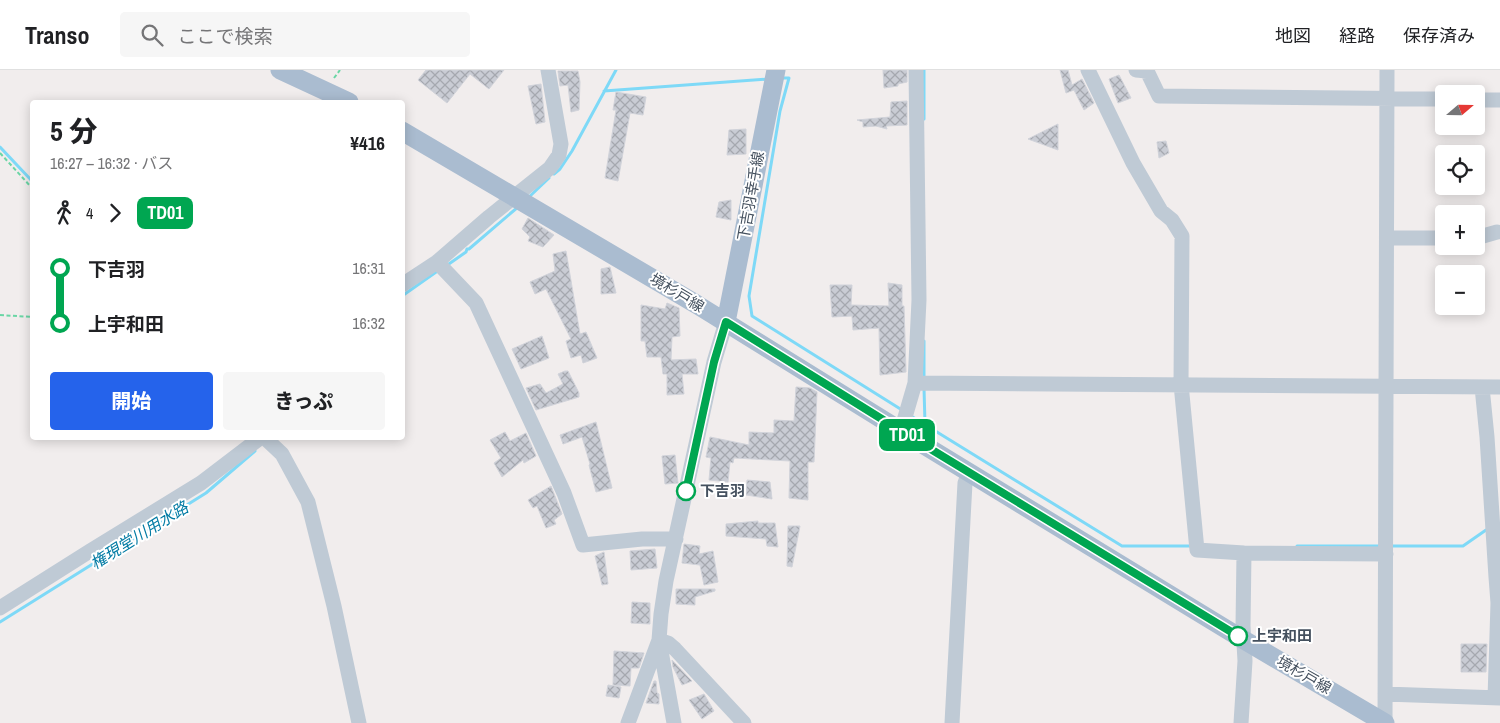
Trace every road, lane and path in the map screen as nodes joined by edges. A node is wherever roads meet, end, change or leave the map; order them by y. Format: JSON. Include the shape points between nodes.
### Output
{"nodes":[{"id":1,"x":280,"y":70,"type":"edge"},
{"id":2,"x":548,"y":70,"type":"edge"},
{"id":3,"x":776,"y":70,"type":"edge"},
{"id":4,"x":916,"y":70,"type":"edge"},
{"id":5,"x":1088,"y":70,"type":"edge"},
{"id":6,"x":1136,"y":70,"type":"edge"},
{"id":7,"x":1387,"y":70,"type":"edge"},
{"id":8,"x":1387,"y":98,"type":"junction"},
{"id":9,"x":1435,"y":99,"type":"edge"},
{"id":10,"x":345,"y":100,"type":"edge"},
{"id":11,"x":1485,"y":100,"type":"edge"},
{"id":12,"x":1500,"y":100,"type":"edge"},
{"id":13,"x":405,"y":133,"type":"edge"},
{"id":14,"x":0,"y":153,"type":"edge"},
{"id":15,"x":30,"y":186,"type":"edge"},
{"id":16,"x":515,"y":196,"type":"junction"},
{"id":17,"x":1496,"y":232,"type":"dead end"},
{"id":18,"x":1485,"y":235,"type":"edge"},
{"id":19,"x":1387,"y":238,"type":"junction"},
{"id":20,"x":1435,"y":238,"type":"edge"},
{"id":21,"x":437,"y":262,"type":"junction"},
{"id":22,"x":405,"y":283,"type":"edge"},
{"id":23,"x":0,"y":315,"type":"edge"},
{"id":24,"x":30,"y":317,"type":"edge"},
{"id":25,"x":726,"y":322,"type":"junction"},
{"id":26,"x":915,"y":383,"type":"junction"},
{"id":27,"x":1181,"y":384,"type":"junction"},
{"id":28,"x":1387,"y":387,"type":"junction"},
{"id":29,"x":1482,"y":387,"type":"junction"},
{"id":30,"x":1500,"y":387,"type":"edge"},
{"id":31,"x":901,"y":431,"type":"junction"},
{"id":32,"x":257,"y":440,"type":"edge"},
{"id":33,"x":267,"y":440,"type":"edge"},
{"id":34,"x":969,"y":472,"type":"junction"},
{"id":35,"x":676,"y":539,"type":"junction"},
{"id":36,"x":1244,"y":554,"type":"junction"},
{"id":37,"x":1386,"y":554,"type":"junction"},
{"id":38,"x":0,"y":608,"type":"edge"},
{"id":39,"x":659,"y":640,"type":"junction"},
{"id":40,"x":1244,"y":640,"type":"junction"},
{"id":41,"x":1385,"y":694,"type":"junction"},
{"id":42,"x":1498,"y":698,"type":"edge"},
{"id":43,"x":359,"y":723,"type":"edge"},
{"id":44,"x":628,"y":723,"type":"edge"},
{"id":45,"x":674,"y":723,"type":"edge"},
{"id":46,"x":744,"y":723,"type":"edge"},
{"id":47,"x":952,"y":723,"type":"edge"},
{"id":48,"x":1241,"y":723,"type":"edge"},
{"id":49,"x":1385,"y":723,"type":"edge"}],
"edges":[{"from":1,"to":10,"type":"main road"},
{"from":2,"to":16,"type":"street","via":[[562,144],[550,168]]},
{"from":3,"to":25,"type":"main road","name":"下吉羽幸手線"},
{"from":4,"to":26,"type":"street","via":[[919,300]]},
{"from":5,"to":27,"type":"street","via":[[1133,163],[1161,211],[1172,220],[1182,236]]},
{"from":6,"to":8,"type":"street","via":[[1147,71],[1159,96]]},
{"from":7,"to":8,"type":"street"},
{"from":8,"to":9,"type":"street"},
{"from":8,"to":19,"type":"street"},
{"from":11,"to":12,"type":"street"},
{"from":13,"to":16,"type":"main road","name":"境杉戸線"},
{"from":14,"to":15,"type":"path"},
{"from":16,"to":21,"type":"street"},
{"from":16,"to":25,"type":"main road","name":"境杉戸線"},
{"from":17,"to":18,"type":"street"},
{"from":19,"to":20,"type":"street"},
{"from":19,"to":28,"type":"street"},
{"from":21,"to":22,"type":"street"},
{"from":21,"to":35,"type":"street","via":[[476,303],[564,493],[583,545]]},
{"from":23,"to":24,"type":"path"},
{"from":25,"to":31,"type":"main road","name":"境杉戸線"},
{"from":25,"to":35,"type":"street","via":[[714,362]]},
{"from":26,"to":27,"type":"street"},
{"from":26,"to":31,"type":"street"},
{"from":27,"to":28,"type":"street"},
{"from":27,"to":36,"type":"street","via":[[1197,550]]},
{"from":28,"to":29,"type":"street"},
{"from":28,"to":37,"type":"street"},
{"from":29,"to":30,"type":"street"},
{"from":29,"to":42,"type":"street","via":[[1498,603]]},
{"from":31,"to":34,"type":"main road","name":"境杉戸線"},
{"from":32,"to":38,"type":"street","via":[[201,483]]},
{"from":33,"to":43,"type":"street","via":[[282,454],[308,502]]},
{"from":34,"to":40,"type":"main road","name":"境杉戸線"},
{"from":34,"to":47,"type":"street","via":[[965,483]]},
{"from":35,"to":39,"type":"street","via":[[665,589]]},
{"from":36,"to":37,"type":"street"},
{"from":36,"to":40,"type":"street"},
{"from":37,"to":41,"type":"street"},
{"from":39,"to":44,"type":"street"},
{"from":39,"to":45,"type":"street"},
{"from":39,"to":46,"type":"street","via":[[675,649]]},
{"from":40,"to":48,"type":"street"},
{"from":40,"to":49,"type":"main road","name":"境杉戸線"},
{"from":41,"to":42,"type":"street"},
{"from":41,"to":49,"type":"street"}]}
